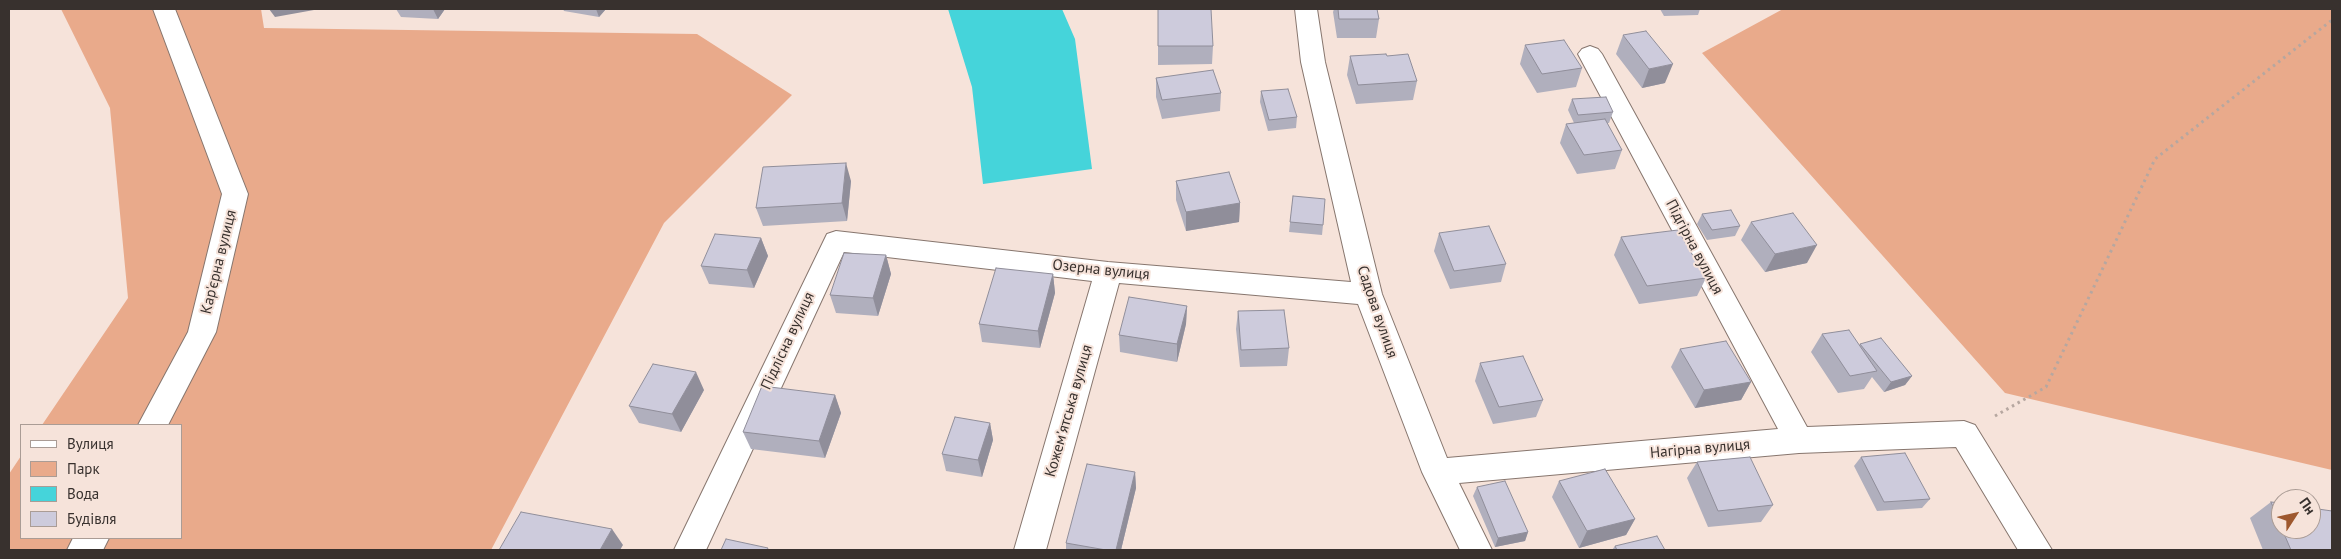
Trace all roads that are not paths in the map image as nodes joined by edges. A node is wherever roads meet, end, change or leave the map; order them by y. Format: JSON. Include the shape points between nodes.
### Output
{"nodes":[{"id":1,"x":164,"y":9,"type":"edge"},
{"id":2,"x":1306,"y":9,"type":"edge"},
{"id":3,"x":1590,"y":54,"type":"dead end"},
{"id":4,"x":836,"y":241,"type":"joint"},
{"id":5,"x":1108,"y":272,"type":"junction"},
{"id":6,"x":1368,"y":294,"type":"junction"},
{"id":7,"x":154,"y":424,"type":"edge"},
{"id":8,"x":1799,"y":440,"type":"junction"},
{"id":9,"x":1437,"y":472,"type":"junction"},
{"id":10,"x":92,"y":539,"type":"edge"},
{"id":11,"x":83,"y":550,"type":"edge"},
{"id":12,"x":690,"y":550,"type":"edge"},
{"id":13,"x":1030,"y":550,"type":"edge"},
{"id":14,"x":1476,"y":550,"type":"edge"},
{"id":15,"x":2036,"y":550,"type":"edge"}],
"edges":[{"from":1,"to":7,"type":"street","name":"Кар'єрна вулиця","via":[[235,194],[202,332]]},
{"from":2,"to":6,"type":"street","name":"Садова вулиця","via":[[1312,62]]},
{"from":3,"to":8,"type":"street","name":"Підгірна вулиця"},
{"from":4,"to":5,"type":"street","name":"Озерна вулиця"},
{"from":4,"to":12,"type":"street","name":"Підлісна вулиця"},
{"from":5,"to":6,"type":"street","name":"Озерна вулиця"},
{"from":5,"to":13,"type":"street","name":"Кожемʼятська вулиця"},
{"from":6,"to":9,"type":"street","name":"Садова вулиця"},
{"from":8,"to":9,"type":"street","name":"Нагірна вулиця"},
{"from":8,"to":15,"type":"street","name":"Нагірна вулиця","via":[[1964,434]]},
{"from":9,"to":14,"type":"street","name":"Садова вулиця"},
{"from":10,"to":11,"type":"street"}]}
